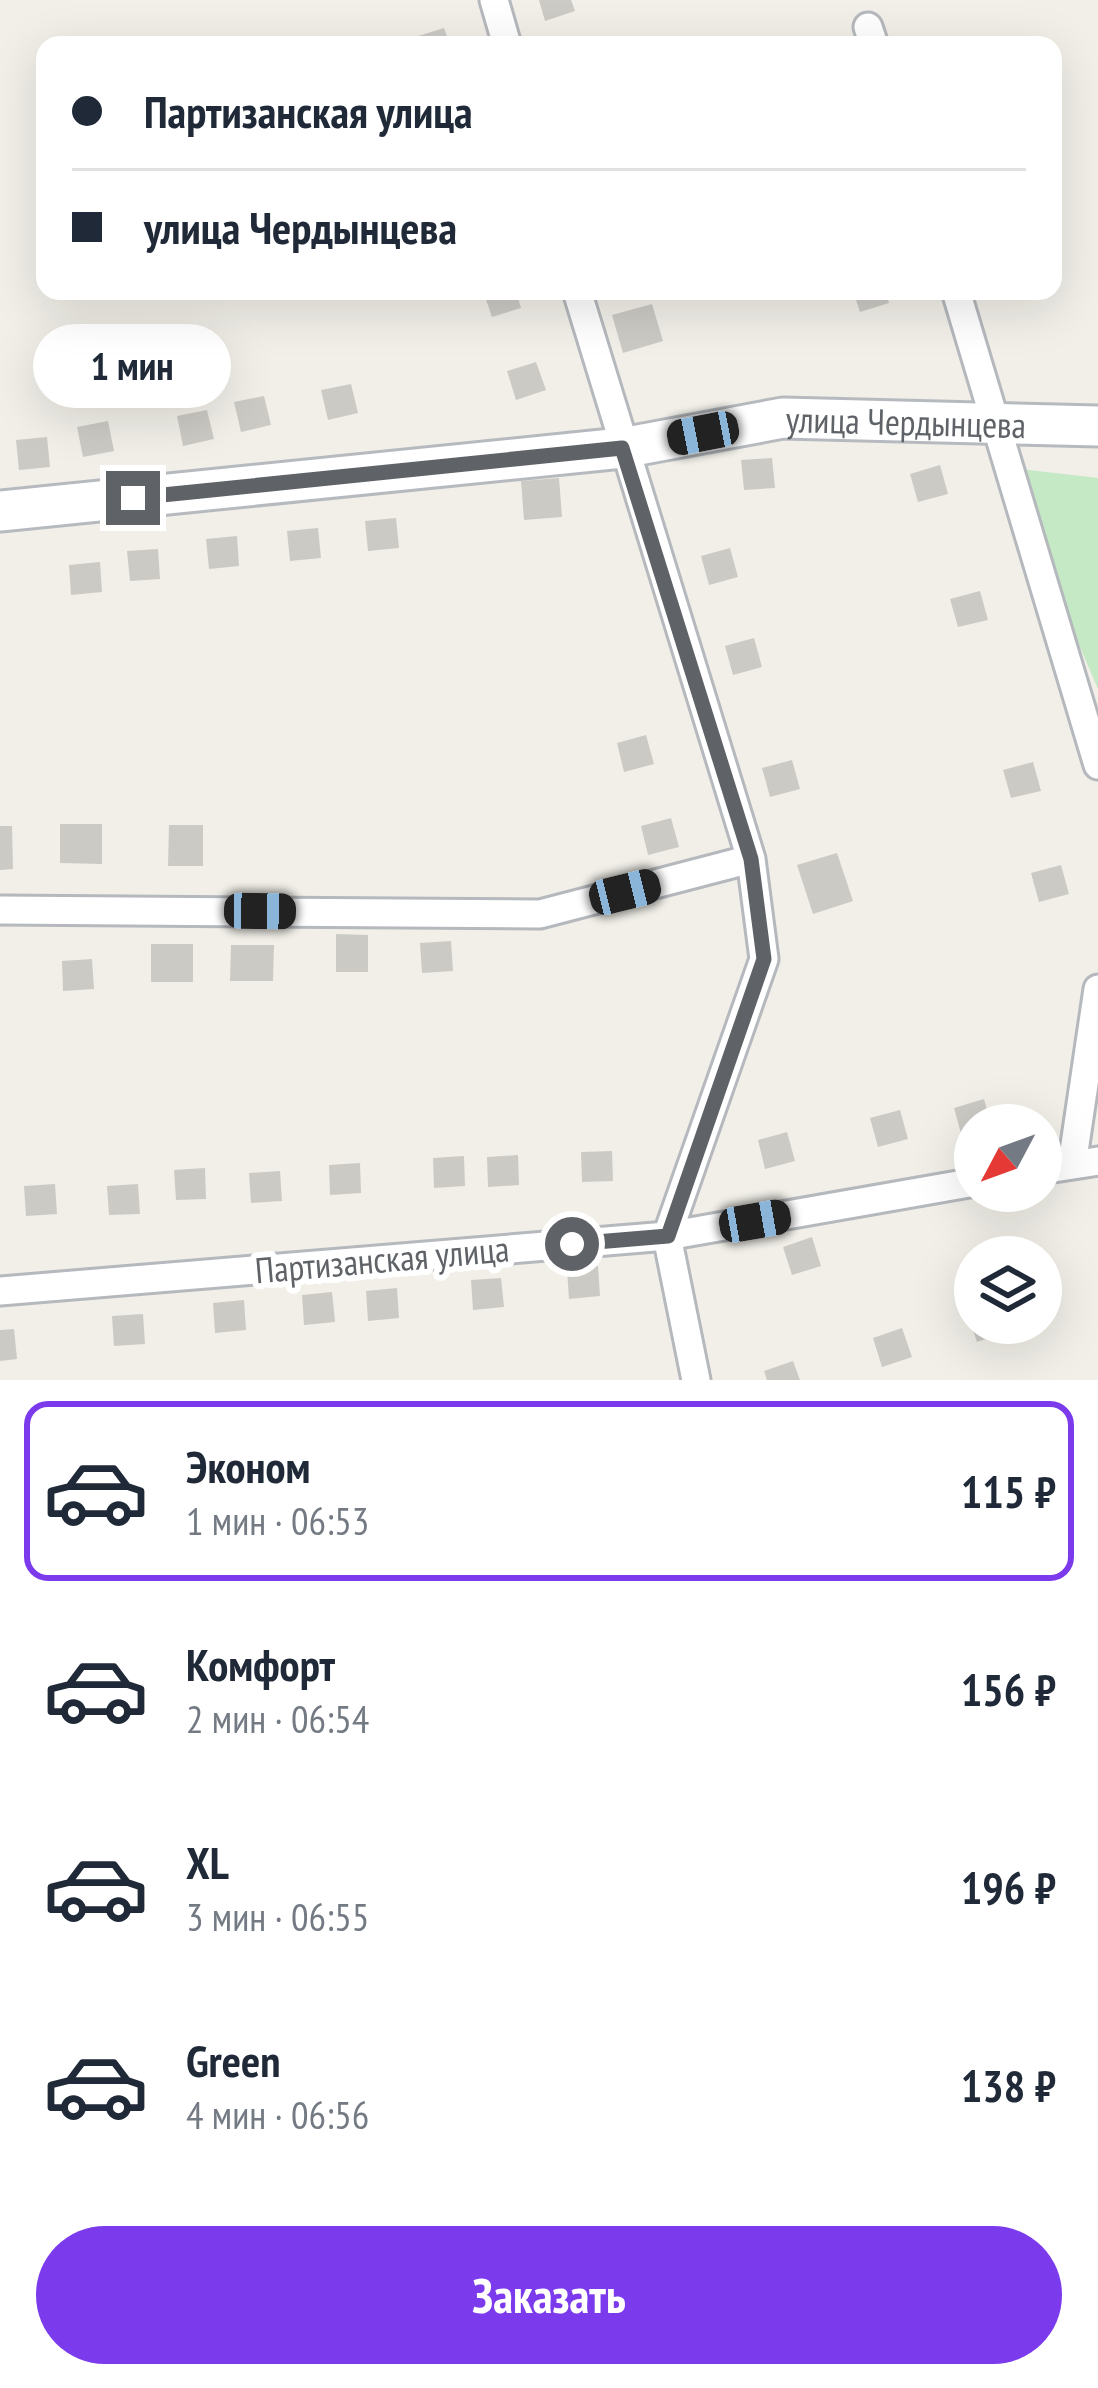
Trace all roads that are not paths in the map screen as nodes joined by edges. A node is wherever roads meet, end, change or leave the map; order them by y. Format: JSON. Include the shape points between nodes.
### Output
{"nodes":[{"id":1,"x":494,"y":0,"type":"edge"},
{"id":2,"x":504,"y":36,"type":"edge"},
{"id":3,"x":581,"y":300,"type":"edge"},
{"id":4,"x":959,"y":300,"type":"edge"},
{"id":5,"x":999,"y":419,"type":"junction"},
{"id":6,"x":1098,"y":426,"type":"edge"},
{"id":7,"x":622,"y":448,"type":"junction"},
{"id":8,"x":0,"y":511,"type":"edge"},
{"id":9,"x":1098,"y":765,"type":"edge"},
{"id":10,"x":751,"y":859,"type":"junction"},
{"id":11,"x":0,"y":910,"type":"edge"},
{"id":12,"x":1098,"y":989,"type":"edge"},
{"id":13,"x":1085,"y":1163,"type":"edge"},
{"id":14,"x":954,"y":1186,"type":"edge"},
{"id":15,"x":668,"y":1236,"type":"junction"},
{"id":16,"x":0,"y":1291,"type":"edge"},
{"id":17,"x":696,"y":1380,"type":"edge"}],
"edges":[{"from":1,"to":2,"type":"street"},
{"from":3,"to":7,"type":"street"},
{"from":4,"to":5,"type":"street"},
{"from":5,"to":6,"type":"street","name":"улица Чердынцева"},
{"from":5,"to":7,"type":"street","name":"улица Чердынцева","via":[[783,418]]},
{"from":5,"to":9,"type":"street"},
{"from":7,"to":8,"type":"street","name":"улица Чердынцева"},
{"from":7,"to":10,"type":"street"},
{"from":10,"to":11,"type":"street","via":[[540,914]]},
{"from":10,"to":15,"type":"street","via":[[764,959]]},
{"from":12,"to":13,"type":"street"},
{"from":14,"to":15,"type":"street","name":"Партизанская улица"},
{"from":15,"to":16,"type":"street","name":"Партизанская улица"},
{"from":15,"to":17,"type":"street"}]}
